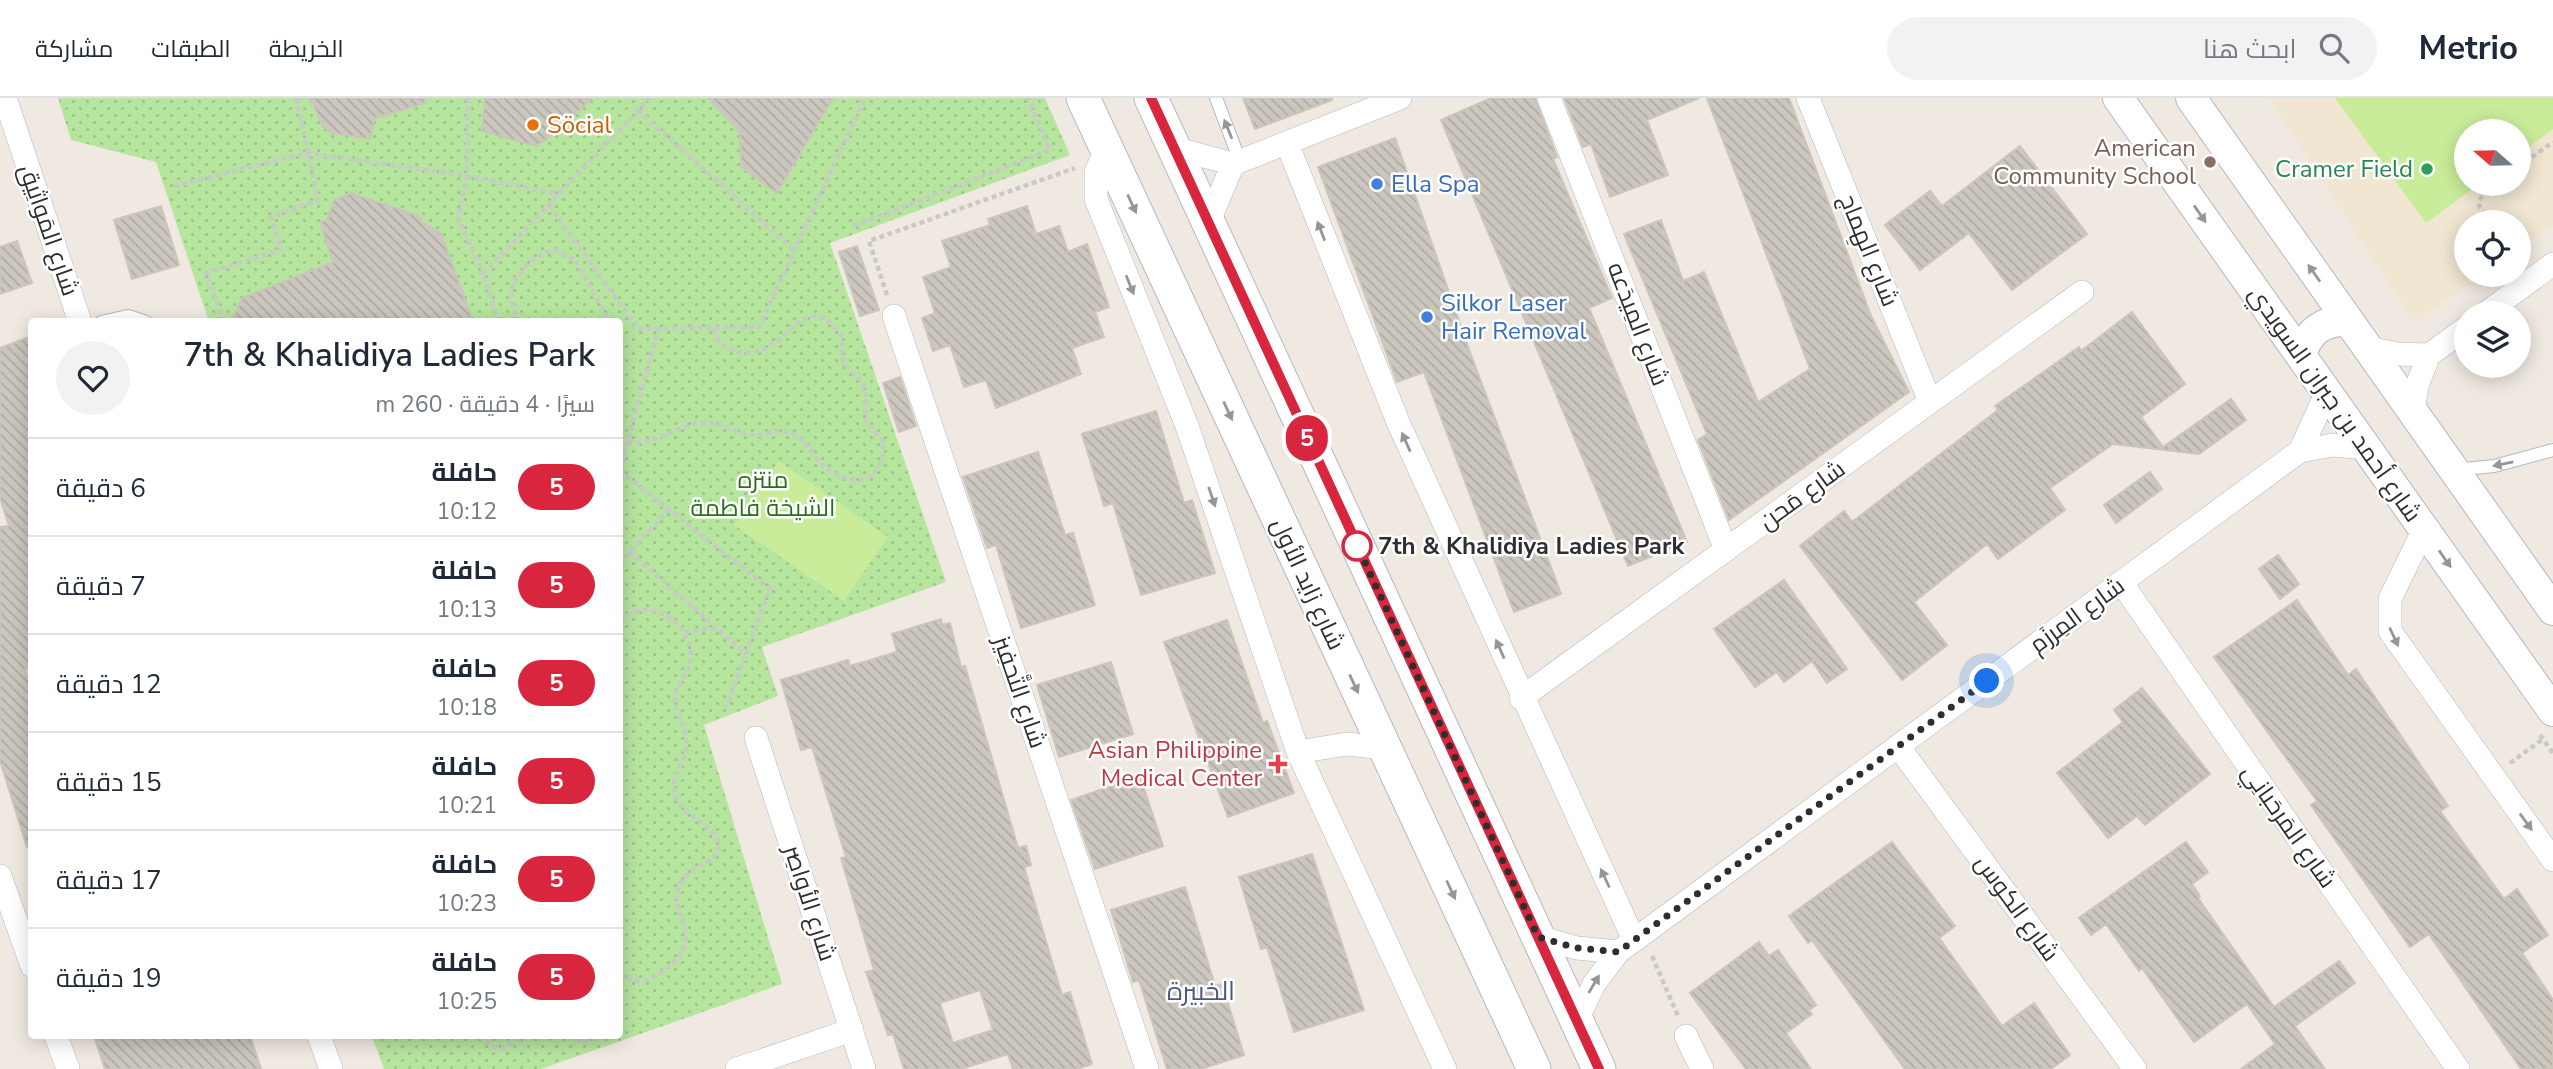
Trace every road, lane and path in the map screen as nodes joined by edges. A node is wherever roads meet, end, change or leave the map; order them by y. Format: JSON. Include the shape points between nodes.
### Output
{"nodes":[{"id":1,"x":5,"y":98,"type":"edge"},
{"id":2,"x":296,"y":98,"type":"edge"},
{"id":3,"x":468,"y":98,"type":"edge"},
{"id":4,"x":650,"y":98,"type":"edge"},
{"id":5,"x":865,"y":98,"type":"edge"},
{"id":6,"x":1028,"y":98,"type":"edge"},
{"id":7,"x":1083,"y":98,"type":"edge"},
{"id":8,"x":1150,"y":98,"type":"edge"},
{"id":9,"x":1216,"y":98,"type":"edge"},
{"id":10,"x":1400,"y":98,"type":"edge"},
{"id":11,"x":1549,"y":98,"type":"edge"},
{"id":12,"x":1808,"y":98,"type":"edge"},
{"id":13,"x":2118,"y":98,"type":"edge"},
{"id":14,"x":2191,"y":98,"type":"edge"},
{"id":15,"x":639,"y":110,"type":"junction"},
{"id":16,"x":2553,"y":142,"type":"edge"},
{"id":17,"x":1287,"y":143,"type":"junction"},
{"id":18,"x":1174,"y":148,"type":"junction"},
{"id":19,"x":307,"y":153,"type":"junction"},
{"id":20,"x":1103,"y":154,"type":"junction"},
{"id":21,"x":2531,"y":158,"type":"edge"},
{"id":22,"x":1237,"y":162,"type":"junction"},
{"id":23,"x":467,"y":176,"type":"junction"},
{"id":24,"x":174,"y":186,"type":"dead end"},
{"id":25,"x":559,"y":194,"type":"junction"},
{"id":26,"x":549,"y":205,"type":"junction"},
{"id":27,"x":1208,"y":223,"type":"junction"},
{"id":28,"x":854,"y":226,"type":"dead end"},
{"id":29,"x":796,"y":252,"type":"junction"},
{"id":30,"x":2553,"y":264,"type":"edge"},
{"id":31,"x":483,"y":275,"type":"junction"},
{"id":32,"x":2082,"y":292,"type":"dead end"},
{"id":33,"x":2502,"y":301,"type":"edge"},
{"id":34,"x":894,"y":316,"type":"joint"},
{"id":35,"x":79,"y":318,"type":"edge"},
{"id":36,"x":223,"y":318,"type":"edge"},
{"id":37,"x":498,"y":318,"type":"edge"},
{"id":38,"x":518,"y":318,"type":"edge"},
{"id":39,"x":609,"y":318,"type":"edge"},
{"id":40,"x":2347,"y":321,"type":"junction"},
{"id":41,"x":713,"y":328,"type":"junction"},
{"id":42,"x":658,"y":329,"type":"junction"},
{"id":43,"x":2454,"y":337,"type":"edge"},
{"id":44,"x":2367,"y":348,"type":"junction"},
{"id":45,"x":2429,"y":355,"type":"junction"},
{"id":46,"x":2301,"y":356,"type":"junction"},
{"id":47,"x":2327,"y":392,"type":"junction"},
{"id":48,"x":1930,"y":402,"type":"junction"},
{"id":49,"x":2413,"y":414,"type":"junction"},
{"id":50,"x":627,"y":442,"type":"junction"},
{"id":51,"x":2367,"y":448,"type":"junction"},
{"id":52,"x":2553,"y":450,"type":"edge"},
{"id":53,"x":2300,"y":451,"type":"junction"},
{"id":54,"x":623,"y":459,"type":"edge"},
{"id":55,"x":2451,"y":470,"type":"junction"},
{"id":56,"x":623,"y":473,"type":"edge"},
{"id":57,"x":668,"y":510,"type":"junction"},
{"id":58,"x":2424,"y":528,"type":"junction"},
{"id":59,"x":1726,"y":550,"type":"junction"},
{"id":60,"x":629,"y":552,"type":"junction"},
{"id":61,"x":623,"y":559,"type":"edge"},
{"id":62,"x":2121,"y":582,"type":"junction"},
{"id":63,"x":2553,"y":610,"type":"edge"},
{"id":64,"x":623,"y":619,"type":"edge"},
{"id":65,"x":715,"y":627,"type":"junction"},
{"id":66,"x":685,"y":632,"type":"junction"},
{"id":67,"x":746,"y":654,"type":"junction"},
{"id":68,"x":1521,"y":698,"type":"junction"},
{"id":69,"x":726,"y":708,"type":"dead end"},
{"id":70,"x":2553,"y":710,"type":"edge"},
{"id":71,"x":756,"y":738,"type":"dead end"},
{"id":72,"x":2543,"y":739,"type":"dead end"},
{"id":73,"x":1898,"y":746,"type":"junction"},
{"id":74,"x":1384,"y":748,"type":"junction"},
{"id":75,"x":1298,"y":752,"type":"junction"},
{"id":76,"x":2492,"y":775,"type":"junction"},
{"id":77,"x":2553,"y":860,"type":"edge"},
{"id":78,"x":0,"y":876,"type":"edge"},
{"id":79,"x":1538,"y":937,"type":"junction"},
{"id":80,"x":1632,"y":942,"type":"junction"},
{"id":81,"x":28,"y":955,"type":"edge"},
{"id":82,"x":623,"y":979,"type":"edge"},
{"id":83,"x":1577,"y":1020,"type":"junction"},
{"id":84,"x":852,"y":1030,"type":"junction"},
{"id":85,"x":1686,"y":1036,"type":"joint"},
{"id":86,"x":57,"y":1039,"type":"edge"},
{"id":87,"x":321,"y":1039,"type":"edge"},
{"id":88,"x":483,"y":1039,"type":"edge"},
{"id":89,"x":518,"y":1039,"type":"edge"},
{"id":90,"x":576,"y":1039,"type":"edge"},
{"id":91,"x":592,"y":1039,"type":"edge"},
{"id":92,"x":68,"y":1069,"type":"edge"},
{"id":93,"x":331,"y":1069,"type":"edge"},
{"id":94,"x":737,"y":1069,"type":"edge"},
{"id":95,"x":864,"y":1069,"type":"edge"},
{"id":96,"x":1147,"y":1069,"type":"edge"},
{"id":97,"x":1445,"y":1069,"type":"edge"},
{"id":98,"x":1534,"y":1069,"type":"edge"},
{"id":99,"x":1600,"y":1069,"type":"edge"},
{"id":100,"x":1702,"y":1069,"type":"edge"},
{"id":101,"x":2136,"y":1069,"type":"edge"},
{"id":102,"x":2458,"y":1069,"type":"edge"}],
"edges":[{"from":1,"to":35,"type":"street","name":"شارع المَواثِيق"},
{"from":2,"to":19,"type":"path"},
{"from":3,"to":23,"type":"path"},
{"from":4,"to":15,"type":"path"},
{"from":5,"to":29,"type":"path"},
{"from":6,"to":28,"type":"path","via":[[1050,150]]},
{"from":7,"to":20,"type":"main road","name":"شارع زايد الأول"},
{"from":8,"to":18,"type":"main road"},
{"from":22,"to":9,"type":"lane","one_way":true},
{"from":10,"to":17,"type":"street"},
{"from":11,"to":59,"type":"street","name":"شارع المِيدَعه"},
{"from":12,"to":48,"type":"street","name":"شارع الهِماج"},
{"from":13,"to":46,"type":"street","name":"شارع أحمد بن جبران السويدي","one_way":true},
{"from":40,"to":14,"type":"street","one_way":true},
{"from":15,"to":25,"type":"path"},
{"from":15,"to":29,"type":"path"},
{"from":16,"to":21,"type":"path"},
{"from":17,"to":22,"type":"street"},
{"from":68,"to":17,"type":"street","one_way":true,"via":[[1398,422]]},
{"from":18,"to":22,"type":"street"},
{"from":18,"to":27,"type":"main road"},
{"from":19,"to":23,"type":"path"},
{"from":19,"to":24,"type":"path"},
{"from":19,"to":36,"type":"path","via":[[318,200],[271,217],[281,250],[206,273]]},
{"from":20,"to":34,"type":"path","via":[[869,241]]},
{"from":20,"to":74,"type":"main road","name":"شارع زايد الأول","one_way":true},
{"from":20,"to":75,"type":"street","one_way":true,"via":[[1094,186],[1096,199],[1187,426]]},
{"from":22,"to":27,"type":"street"},
{"from":23,"to":25,"type":"path"},
{"from":23,"to":31,"type":"path","via":[[458,218]]},
{"from":25,"to":26,"type":"path"},
{"from":26,"to":31,"type":"path"},
{"from":26,"to":42,"type":"path","via":[[638,329]]},
{"from":27,"to":79,"type":"main road"},
{"from":29,"to":41,"type":"path","via":[[759,327]]},
{"from":30,"to":33,"type":"street"},
{"from":31,"to":37,"type":"path"},
{"from":32,"to":48,"type":"street","name":"شارع مَحن"},
{"from":34,"to":96,"type":"street","name":"شارع التَّحفِيز"},
{"from":38,"to":39,"type":"path","via":[[511,300],[515,279],[541,254],[556,250],[575,260]]},
{"from":40,"to":44,"type":"street"},
{"from":40,"to":46,"type":"street","via":[[2317,328]]},
{"from":41,"to":42,"type":"path"},
{"from":41,"to":50,"type":"path","via":[[729,349],[758,353],[808,316],[830,322],[842,338],[844,365],[864,386],[868,426],[883,441],[882,458],[874,474],[865,480],[837,475],[817,462],[801,440],[780,431],[752,436],[726,425],[706,423],[652,442]]},
{"from":42,"to":50,"type":"path"},
{"from":43,"to":45,"type":"street"},
{"from":44,"to":45,"type":"street"},
{"from":44,"to":49,"type":"street"},
{"from":45,"to":49,"type":"street"},
{"from":46,"to":47,"type":"street","name":"شارع أحمد بن جبران السويدي"},
{"from":47,"to":51,"type":"street","name":"شارع أحمد بن جبران السويدي"},
{"from":47,"to":53,"type":"street","name":"شارع المِرزَم"},
{"from":48,"to":59,"type":"street","name":"شارع مَحن"},
{"from":49,"to":55,"type":"street"},
{"from":50,"to":54,"type":"path"},
{"from":51,"to":53,"type":"street","name":"شارع المِرزَم","via":[[2333,445]]},
{"from":51,"to":58,"type":"street","name":"شارع أحمد بن جبران السويدي"},
{"from":52,"to":55,"type":"lane","one_way":true,"via":[[2494,466]]},
{"from":53,"to":62,"type":"street","name":"شارع المِرزَم"},
{"from":55,"to":63,"type":"street"},
{"from":56,"to":57,"type":"path"},
{"from":57,"to":60,"type":"path"},
{"from":57,"to":67,"type":"path","via":[[770,589]]},
{"from":58,"to":70,"type":"street","name":"شارع أحمد بن جبران السويدي","one_way":true},
{"from":58,"to":76,"type":"street","one_way":true,"via":[[2390,599],[2390,631]]},
{"from":59,"to":68,"type":"street","name":"شارع مَحن"},
{"from":60,"to":61,"type":"path"},
{"from":60,"to":65,"type":"path"},
{"from":62,"to":73,"type":"street","name":"شارع المِرزَم"},
{"from":62,"to":102,"type":"street","name":"شارع المَرحَبانِي"},
{"from":64,"to":66,"type":"path","via":[[635,612],[656,612],[674,619]]},
{"from":65,"to":66,"type":"path"},
{"from":65,"to":67,"type":"path"},
{"from":66,"to":82,"type":"path","via":[[691,666],[677,688],[675,703],[685,728],[686,750],[674,793],[681,805],[715,834],[719,848],[713,858],[685,875],[678,889],[687,934],[680,954],[651,978]]},
{"from":67,"to":69,"type":"path"},
{"from":80,"to":68,"type":"street","one_way":true},
{"from":71,"to":84,"type":"street","name":"شارع الأواصِر"},
{"from":72,"to":76,"type":"path"},
{"from":73,"to":80,"type":"street","name":"شارع المِرزَم"},
{"from":73,"to":101,"type":"street","name":"شارع الكوس"},
{"from":74,"to":75,"type":"street","via":[[1347,744]]},
{"from":74,"to":98,"type":"main road","name":"شارع زايد الأول","one_way":true},
{"from":75,"to":97,"type":"street"},
{"from":76,"to":77,"type":"street","one_way":true},
{"from":78,"to":81,"type":"street"},
{"from":79,"to":80,"type":"street","via":[[1577,948]]},
{"from":79,"to":83,"type":"main road"},
{"from":83,"to":80,"type":"street","name":"شارع المِرزَم","one_way":true,"via":[[1594,984]]},
{"from":80,"to":85,"type":"path"},
{"from":83,"to":99,"type":"main road"},
{"from":84,"to":94,"type":"street"},
{"from":84,"to":95,"type":"street","name":"شارع الأواصِر"},
{"from":85,"to":100,"type":"street"},
{"from":86,"to":92,"type":"street"},
{"from":87,"to":93,"type":"street"},
{"from":88,"to":89,"type":"path","via":[[502,1049]]},
{"from":90,"to":91,"type":"path"}]}
